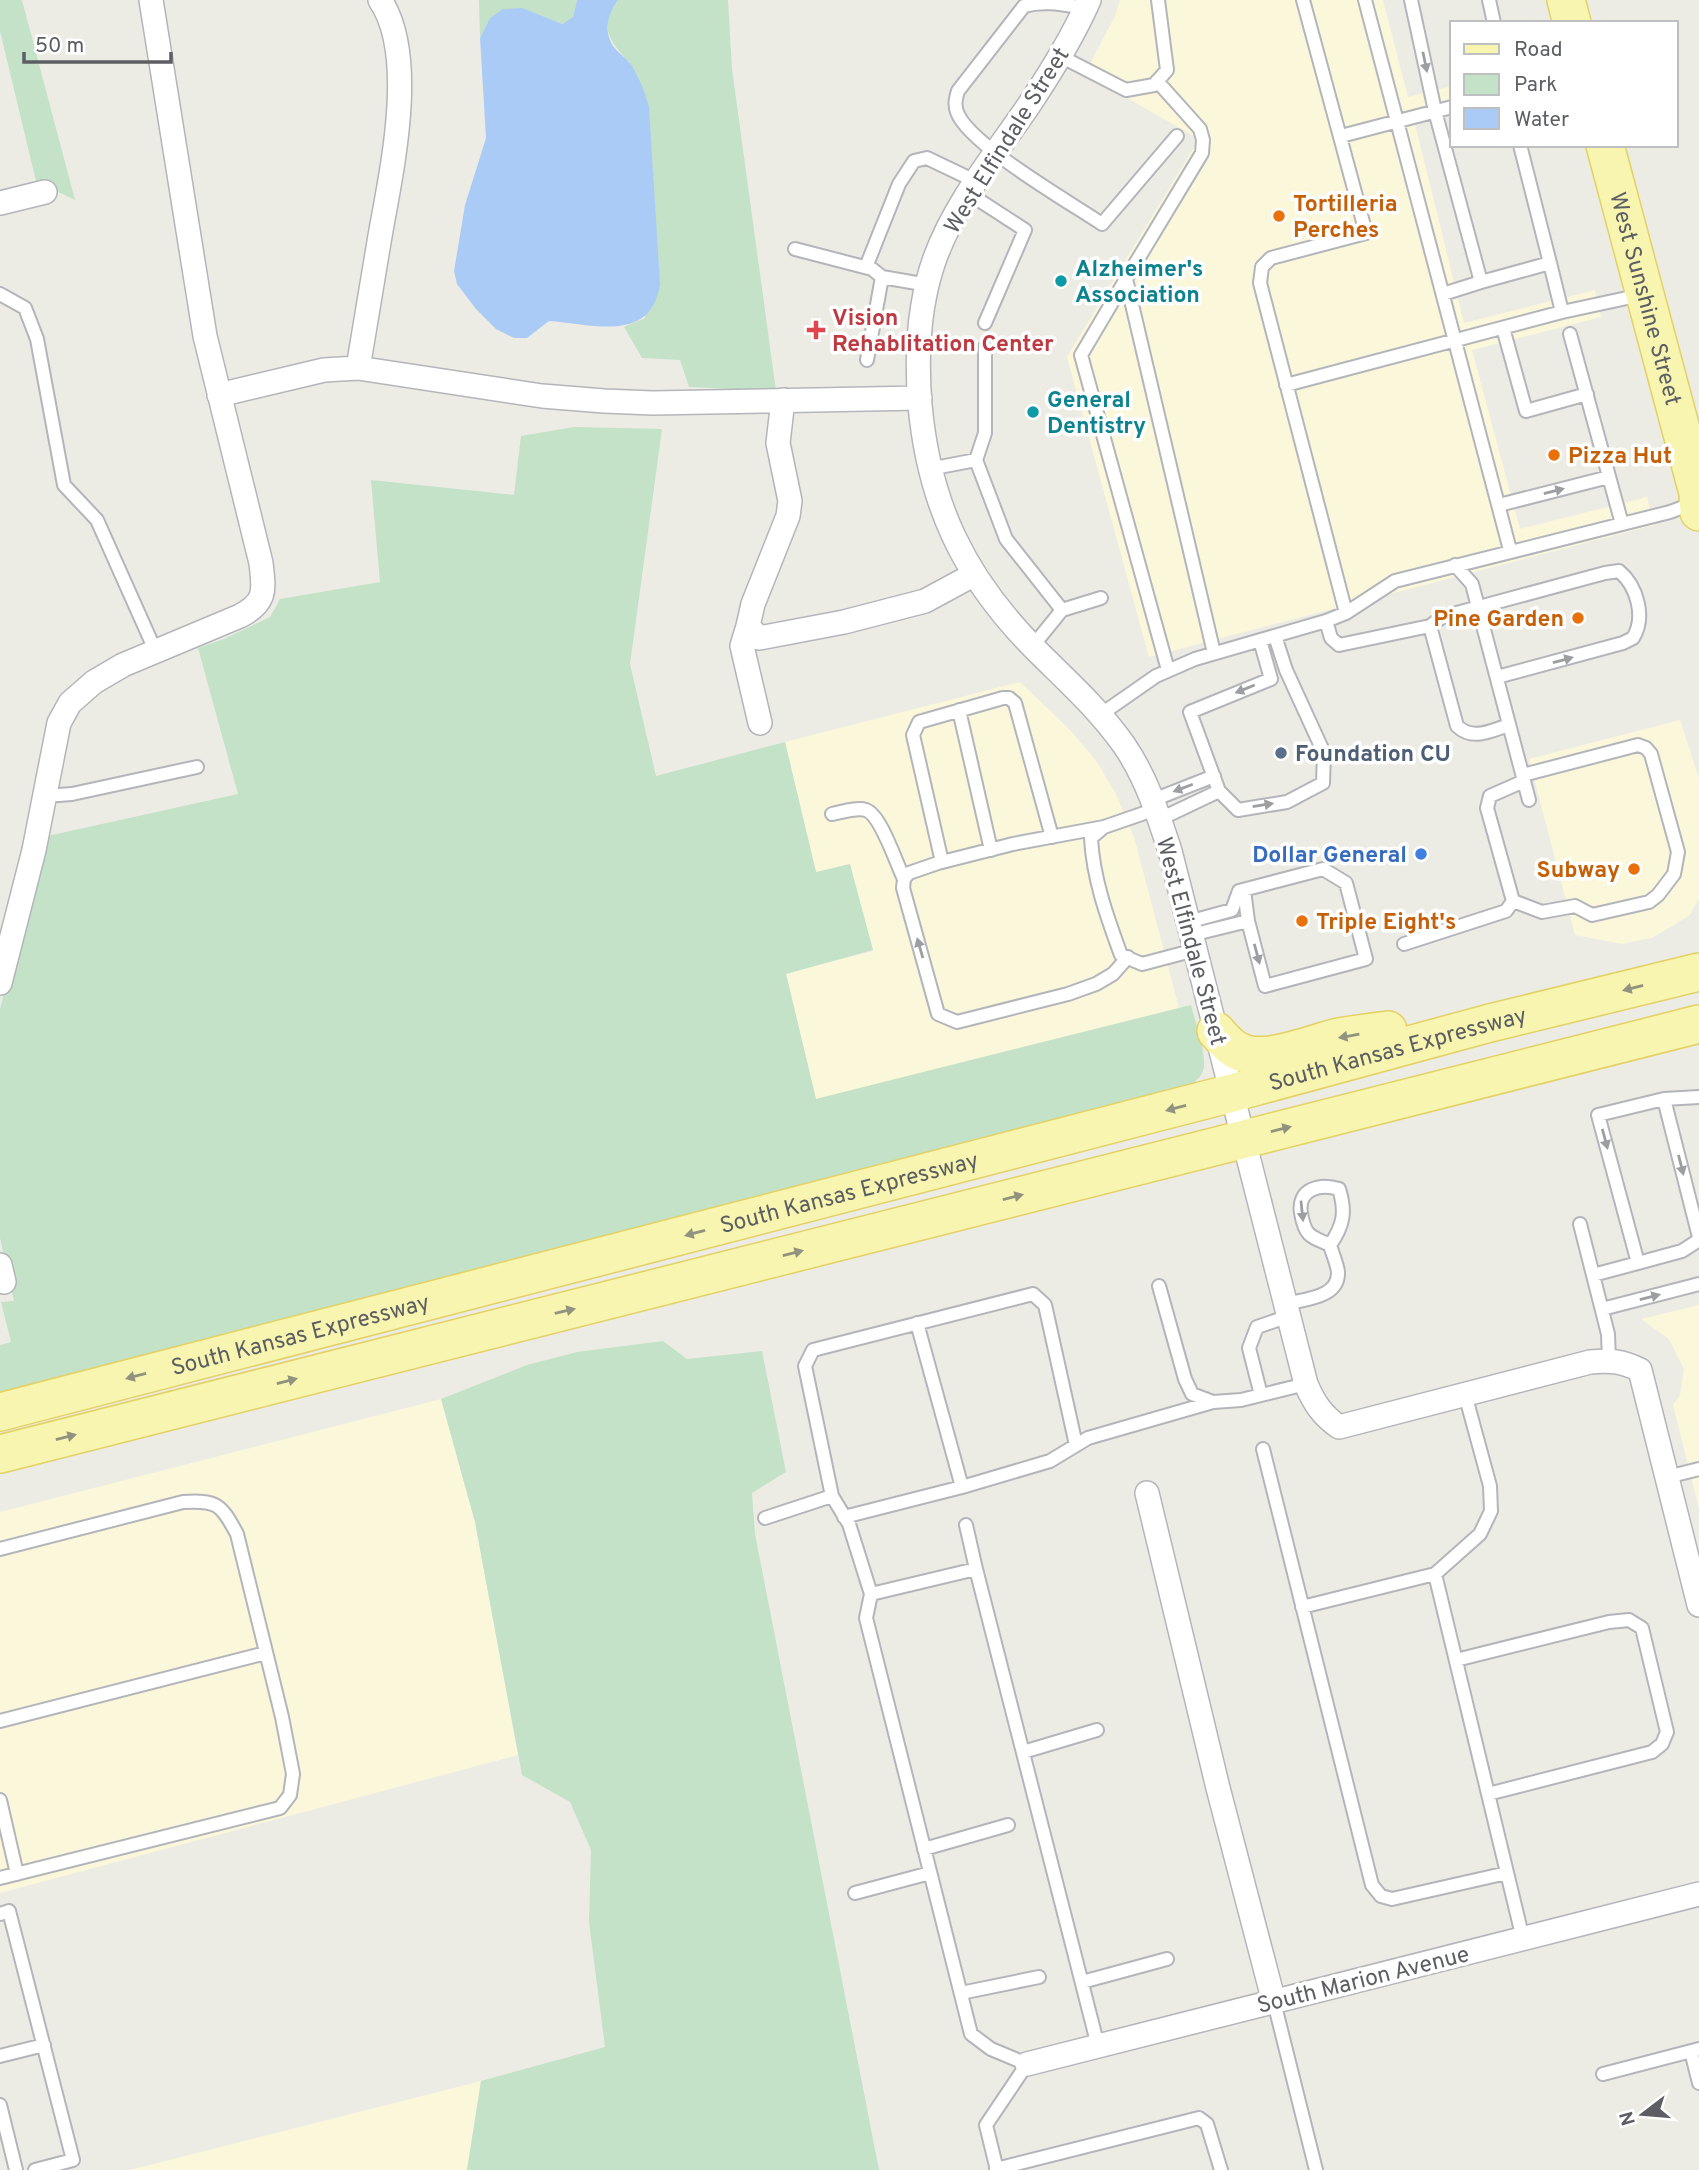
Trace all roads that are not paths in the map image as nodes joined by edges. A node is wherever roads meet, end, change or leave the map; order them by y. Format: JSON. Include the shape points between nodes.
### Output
{"nodes":[{"id":1,"x":151,"y":0,"type":"edge"},
{"id":2,"x":380,"y":0,"type":"edge"},
{"id":3,"x":1158,"y":0,"type":"edge"},
{"id":4,"x":1303,"y":0,"type":"edge"},
{"id":5,"x":1366,"y":0,"type":"edge"},
{"id":6,"x":1411,"y":0,"type":"edge"},
{"id":7,"x":1489,"y":0,"type":"edge"},
{"id":8,"x":1566,"y":0,"type":"edge"},
{"id":9,"x":1087,"y":4,"type":"edge"},
{"id":10,"x":1494,"y":21,"type":"edge"},
{"id":11,"x":1571,"y":21,"type":"edge"},
{"id":12,"x":1060,"y":56,"type":"junction"},
{"id":13,"x":1157,"y":81,"type":"junction"},
{"id":14,"x":1450,"y":107,"type":"edge"},
{"id":15,"x":1435,"y":111,"type":"junction"},
{"id":16,"x":1397,"y":122,"type":"junction"},
{"id":17,"x":1177,"y":136,"type":"dead end"},
{"id":18,"x":1341,"y":136,"type":"junction"},
{"id":19,"x":1521,"y":147,"type":"edge"},
{"id":20,"x":1606,"y":147,"type":"edge"},
{"id":21,"x":995,"y":153,"type":"junction"},
{"id":22,"x":971,"y":187,"type":"junction"},
{"id":23,"x":45,"y":192,"type":"dead end"},
{"id":24,"x":0,"y":203,"type":"edge"},
{"id":25,"x":795,"y":249,"type":"dead end"},
{"id":26,"x":1550,"y":263,"type":"junction"},
{"id":27,"x":866,"y":267,"type":"junction"},
{"id":28,"x":882,"y":277,"type":"junction"},
{"id":29,"x":1126,"y":279,"type":"junction"},
{"id":30,"x":1481,"y":282,"type":"junction"},
{"id":31,"x":928,"y":285,"type":"junction"},
{"id":32,"x":0,"y":294,"type":"edge"},
{"id":33,"x":1443,"y":294,"type":"junction"},
{"id":34,"x":1644,"y":294,"type":"junction"},
{"id":35,"x":1562,"y":312,"type":"junction"},
{"id":36,"x":985,"y":323,"type":"dead end"},
{"id":37,"x":1503,"y":328,"type":"junction"},
{"id":38,"x":1570,"y":334,"type":"dead end"},
{"id":39,"x":1455,"y":340,"type":"junction"},
{"id":40,"x":985,"y":347,"type":"dead end"},
{"id":41,"x":867,"y":360,"type":"dead end"},
{"id":42,"x":358,"y":368,"type":"junction"},
{"id":43,"x":1286,"y":385,"type":"junction"},
{"id":44,"x":1587,"y":394,"type":"junction"},
{"id":45,"x":219,"y":395,"type":"junction"},
{"id":46,"x":919,"y":398,"type":"junction"},
{"id":47,"x":783,"y":400,"type":"junction"},
{"id":48,"x":976,"y":460,"type":"junction"},
{"id":49,"x":929,"y":469,"type":"junction"},
{"id":50,"x":1609,"y":477,"type":"junction"},
{"id":51,"x":1699,"y":501,"type":"edge"},
{"id":52,"x":1499,"y":505,"type":"junction"},
{"id":53,"x":1622,"y":524,"type":"junction"},
{"id":54,"x":1510,"y":550,"type":"junction"},
{"id":55,"x":1455,"y":565,"type":"junction"},
{"id":56,"x":973,"y":575,"type":"junction"},
{"id":57,"x":1101,"y":598,"type":"dead end"},
{"id":58,"x":1479,"y":607,"type":"junction"},
{"id":59,"x":1062,"y":610,"type":"junction"},
{"id":60,"x":1346,"y":613,"type":"junction"},
{"id":61,"x":1326,"y":621,"type":"junction"},
{"id":62,"x":748,"y":626,"type":"junction"},
{"id":63,"x":1430,"y":626,"type":"junction"},
{"id":64,"x":1275,"y":636,"type":"junction"},
{"id":65,"x":1260,"y":640,"type":"junction"},
{"id":66,"x":1032,"y":646,"type":"junction"},
{"id":67,"x":155,"y":650,"type":"junction"},
{"id":68,"x":1214,"y":653,"type":"junction"},
{"id":69,"x":1168,"y":670,"type":"junction"},
{"id":70,"x":1286,"y":670,"type":"junction"},
{"id":71,"x":1497,"y":677,"type":"junction"},
{"id":72,"x":1271,"y":679,"type":"junction"},
{"id":73,"x":959,"y":710,"type":"junction"},
{"id":74,"x":1100,"y":715,"type":"junction"},
{"id":75,"x":760,"y":723,"type":"dead end"},
{"id":76,"x":1510,"y":725,"type":"junction"},
{"id":77,"x":197,"y":766,"type":"dead end"},
{"id":78,"x":1214,"y":776,"type":"junction"},
{"id":79,"x":1524,"y":778,"type":"junction"},
{"id":80,"x":1219,"y":791,"type":"junction"},
{"id":81,"x":45,"y":796,"type":"junction"},
{"id":82,"x":1529,"y":800,"type":"dead end"},
{"id":83,"x":1156,"y":809,"type":"junction"},
{"id":84,"x":832,"y":814,"type":"dead end"},
{"id":85,"x":1104,"y":827,"type":"junction"},
{"id":86,"x":1052,"y":836,"type":"junction"},
{"id":87,"x":991,"y":850,"type":"junction"},
{"id":88,"x":936,"y":864,"type":"junction"},
{"id":89,"x":904,"y":879,"type":"junction"},
{"id":90,"x":1244,"y":890,"type":"junction"},
{"id":91,"x":1513,"y":901,"type":"junction"},
{"id":92,"x":1248,"y":921,"type":"junction"},
{"id":93,"x":1192,"y":936,"type":"junction"},
{"id":94,"x":1405,"y":944,"type":"dead end"},
{"id":95,"x":1128,"y":957,"type":"junction"},
{"id":96,"x":1699,"y":972,"type":"edge"},
{"id":97,"x":0,"y":983,"type":"edge"},
{"id":98,"x":1490,"y":1023,"type":"junction"},
{"id":99,"x":1699,"y":1024,"type":"edge"},
{"id":100,"x":1216,"y":1031,"type":"junction"},
{"id":101,"x":1699,"y":1048,"type":"edge"},
{"id":102,"x":1232,"y":1093,"type":"junction"},
{"id":103,"x":1699,"y":1097,"type":"edge"},
{"id":104,"x":1664,"y":1099,"type":"junction"},
{"id":105,"x":1332,"y":1116,"type":"junction"},
{"id":106,"x":1243,"y":1139,"type":"junction"},
{"id":107,"x":1580,"y":1224,"type":"dead end"},
{"id":108,"x":1699,"y":1239,"type":"edge"},
{"id":109,"x":1330,"y":1245,"type":"junction"},
{"id":110,"x":1638,"y":1263,"type":"junction"},
{"id":111,"x":1593,"y":1275,"type":"junction"},
{"id":112,"x":1699,"y":1284,"type":"edge"},
{"id":113,"x":1158,"y":1286,"type":"dead end"},
{"id":114,"x":1602,"y":1309,"type":"junction"},
{"id":115,"x":1287,"y":1310,"type":"junction"},
{"id":116,"x":917,"y":1323,"type":"junction"},
{"id":117,"x":1609,"y":1360,"type":"junction"},
{"id":118,"x":1306,"y":1384,"type":"junction"},
{"id":119,"x":1465,"y":1394,"type":"junction"},
{"id":120,"x":1261,"y":1395,"type":"junction"},
{"id":121,"x":1213,"y":1402,"type":"junction"},
{"id":122,"x":0,"y":1412,"type":"edge"},
{"id":123,"x":1076,"y":1445,"type":"junction"},
{"id":124,"x":1263,"y":1448,"type":"dead end"},
{"id":125,"x":0,"y":1454,"type":"edge"},
{"id":126,"x":1699,"y":1469,"type":"edge"},
{"id":127,"x":1667,"y":1478,"type":"junction"},
{"id":128,"x":962,"y":1487,"type":"junction"},
{"id":129,"x":1147,"y":1493,"type":"dead end"},
{"id":130,"x":832,"y":1496,"type":"junction"},
{"id":131,"x":845,"y":1517,"type":"junction"},
{"id":132,"x":765,"y":1518,"type":"dead end"},
{"id":133,"x":966,"y":1525,"type":"dead end"},
{"id":134,"x":0,"y":1549,"type":"edge"},
{"id":135,"x":976,"y":1569,"type":"junction"},
{"id":136,"x":1435,"y":1574,"type":"junction"},
{"id":137,"x":871,"y":1594,"type":"junction"},
{"id":138,"x":1699,"y":1605,"type":"edge"},
{"id":139,"x":1302,"y":1606,"type":"junction"},
{"id":140,"x":266,"y":1653,"type":"junction"},
{"id":141,"x":1456,"y":1660,"type":"junction"},
{"id":142,"x":0,"y":1721,"type":"edge"},
{"id":143,"x":1097,"y":1730,"type":"dead end"},
{"id":144,"x":1023,"y":1752,"type":"junction"},
{"id":145,"x":1488,"y":1794,"type":"junction"},
{"id":146,"x":0,"y":1800,"type":"edge"},
{"id":147,"x":1008,"y":1825,"type":"dead end"},
{"id":148,"x":924,"y":1849,"type":"junction"},
{"id":149,"x":930,"y":1873,"type":"junction"},
{"id":150,"x":1507,"y":1873,"type":"junction"},
{"id":151,"x":18,"y":1874,"type":"junction"},
{"id":152,"x":0,"y":1878,"type":"edge"},
{"id":153,"x":855,"y":1893,"type":"dead end"},
{"id":154,"x":1699,"y":1894,"type":"edge"},
{"id":155,"x":0,"y":1914,"type":"edge"},
{"id":156,"x":1523,"y":1939,"type":"junction"},
{"id":157,"x":1167,"y":1959,"type":"dead end"},
{"id":158,"x":1039,"y":1977,"type":"dead end"},
{"id":159,"x":1082,"y":1982,"type":"junction"},
{"id":160,"x":961,"y":1993,"type":"junction"},
{"id":161,"x":1274,"y":2002,"type":"junction"},
{"id":162,"x":44,"y":2045,"type":"junction"},
{"id":163,"x":1098,"y":2046,"type":"junction"},
{"id":164,"x":1695,"y":2050,"type":"edge"},
{"id":165,"x":0,"y":2056,"type":"edge"},
{"id":166,"x":1027,"y":2064,"type":"junction"},
{"id":167,"x":1603,"y":2074,"type":"dead end"},
{"id":168,"x":1699,"y":2083,"type":"edge"},
{"id":169,"x":0,"y":2105,"type":"edge"},
{"id":170,"x":996,"y":2169,"type":"edge"},
{"id":171,"x":16,"y":2170,"type":"edge"},
{"id":172,"x":35,"y":2170,"type":"edge"},
{"id":173,"x":1221,"y":2170,"type":"edge"},
{"id":174,"x":1316,"y":2170,"type":"edge"}],
"edges":[{"from":1,"to":45,"type":"street","via":[[205,336]]},
{"from":2,"to":42,"type":"street","via":[[394,35],[397,134]]},
{"from":3,"to":13,"type":"lane","via":[[1167,70]]},
{"from":4,"to":18,"type":"lane"},
{"from":5,"to":16,"type":"lane"},
{"from":6,"to":15,"type":"lane","one_way":true},
{"from":7,"to":10,"type":"lane"},
{"from":8,"to":11,"type":"main road"},
{"from":9,"to":12,"type":"street","name":"West Elfindale Street"},
{"from":9,"to":21,"type":"lane","via":[[1034,1],[1024,6],[958,91],[956,110],[961,120]]},
{"from":12,"to":13,"type":"lane","via":[[1126,90]]},
{"from":12,"to":21,"type":"street","name":"West Elfindale Street"},
{"from":13,"to":29,"type":"lane","via":[[1200,129],[1202,153]]},
{"from":14,"to":15,"type":"lane"},
{"from":15,"to":16,"type":"lane"},
{"from":15,"to":30,"type":"lane"},
{"from":16,"to":18,"type":"lane"},
{"from":16,"to":33,"type":"lane"},
{"from":17,"to":21,"type":"lane","via":[[1102,224]]},
{"from":18,"to":43,"type":"lane","via":[[1366,233],[1271,258],[1262,267],[1259,284]]},
{"from":19,"to":26,"type":"lane"},
{"from":20,"to":34,"type":"main road","name":"West Sunshine Street"},
{"from":21,"to":22,"type":"street","name":"West Elfindale Street"},
{"from":22,"to":27,"type":"lane","via":[[927,158],[914,161],[899,184]]},
{"from":22,"to":31,"type":"street","name":"West Elfindale Street","via":[[946,231]]},
{"from":22,"to":36,"type":"lane","via":[[1025,230]]},
{"from":23,"to":24,"type":"street"},
{"from":25,"to":27,"type":"lane"},
{"from":26,"to":30,"type":"lane"},
{"from":26,"to":35,"type":"lane"},
{"from":27,"to":28,"type":"lane"},
{"from":28,"to":31,"type":"lane"},
{"from":28,"to":41,"type":"lane"},
{"from":29,"to":68,"type":"lane"},
{"from":29,"to":69,"type":"lane","via":[[1081,355]]},
{"from":30,"to":33,"type":"lane"},
{"from":31,"to":46,"type":"street","name":"West Elfindale Street","via":[[920,338]]},
{"from":32,"to":67,"type":"lane","via":[[25,308],[37,339],[64,485],[97,520]]},
{"from":33,"to":39,"type":"lane"},
{"from":34,"to":35,"type":"lane"},
{"from":34,"to":51,"type":"main road","name":"West Sunshine Street"},
{"from":35,"to":37,"type":"lane"},
{"from":37,"to":39,"type":"lane"},
{"from":37,"to":44,"type":"lane","via":[[1526,411]]},
{"from":38,"to":44,"type":"lane"},
{"from":39,"to":43,"type":"lane"},
{"from":39,"to":52,"type":"lane"},
{"from":40,"to":48,"type":"lane","via":[[985,433]]},
{"from":42,"to":45,"type":"street","via":[[324,370]]},
{"from":42,"to":47,"type":"street","via":[[542,396],[653,403]]},
{"from":43,"to":60,"type":"lane"},
{"from":44,"to":50,"type":"lane"},
{"from":45,"to":67,"type":"street","via":[[261,563],[262,597],[254,609],[240,616]]},
{"from":46,"to":47,"type":"street"},
{"from":46,"to":49,"type":"street","name":"West Elfindale Street"},
{"from":47,"to":62,"type":"street","via":[[778,443],[790,501],[788,516]]},
{"from":48,"to":49,"type":"lane"},
{"from":48,"to":59,"type":"lane","via":[[1006,539]]},
{"from":49,"to":56,"type":"street","name":"West Elfindale Street","via":[[944,518]]},
{"from":52,"to":50,"type":"lane","one_way":true},
{"from":50,"to":53,"type":"lane"},
{"from":51,"to":53,"type":"lane"},
{"from":52,"to":54,"type":"lane"},
{"from":53,"to":54,"type":"lane"},
{"from":54,"to":55,"type":"lane"},
{"from":55,"to":58,"type":"lane","via":[[1472,584]]},
{"from":55,"to":60,"type":"lane","via":[[1395,581]]},
{"from":56,"to":62,"type":"street","via":[[925,601],[844,622],[759,638]]},
{"from":56,"to":66,"type":"street","name":"West Elfindale Street"},
{"from":57,"to":59,"type":"lane"},
{"from":58,"to":63,"type":"lane","via":[[1442,617]]},
{"from":58,"to":71,"type":"lane"},
{"from":71,"to":58,"type":"lane","one_way":true,"via":[[1623,643],[1633,638],[1640,617],[1630,580],[1619,571]]},
{"from":59,"to":66,"type":"lane"},
{"from":60,"to":61,"type":"lane"},
{"from":61,"to":63,"type":"lane","via":[[1331,638],[1339,645]]},
{"from":61,"to":64,"type":"lane"},
{"from":62,"to":75,"type":"street","via":[[742,646]]},
{"from":63,"to":76,"type":"lane","via":[[1457,726],[1474,735]]},
{"from":64,"to":65,"type":"lane"},
{"from":64,"to":70,"type":"lane"},
{"from":65,"to":68,"type":"lane"},
{"from":65,"to":72,"type":"lane"},
{"from":66,"to":74,"type":"street","name":"West Elfindale Street"},
{"from":67,"to":81,"type":"street","via":[[94,682],[70,703],[59,723]]},
{"from":68,"to":69,"type":"lane"},
{"from":69,"to":74,"type":"lane"},
{"from":70,"to":72,"type":"lane"},
{"from":80,"to":70,"type":"lane","one_way":true,"via":[[1238,810],[1287,802],[1323,783],[1324,753]]},
{"from":71,"to":76,"type":"lane"},
{"from":72,"to":78,"type":"lane","one_way":true,"via":[[1190,712]]},
{"from":73,"to":86,"type":"lane","via":[[1003,698],[1015,703]]},
{"from":73,"to":87,"type":"lane"},
{"from":73,"to":88,"type":"lane","via":[[919,722],[912,735]]},
{"from":74,"to":83,"type":"street","name":"West Elfindale Street","via":[[1125,746]]},
{"from":76,"to":79,"type":"lane"},
{"from":77,"to":81,"type":"lane"},
{"from":78,"to":80,"type":"lane"},
{"from":78,"to":83,"type":"lane","one_way":true},
{"from":79,"to":82,"type":"lane"},
{"from":79,"to":91,"type":"lane","via":[[1490,796],[1487,808]]},
{"from":79,"to":91,"type":"lane","via":[[1638,744],[1651,754],[1678,852],[1674,874],[1649,901],[1592,915],[1575,906],[1542,912]]},
{"from":80,"to":83,"type":"lane","via":[[1182,808]]},
{"from":81,"to":97,"type":"street"},
{"from":83,"to":85,"type":"lane"},
{"from":83,"to":93,"type":"street","name":"West Elfindale Street"},
{"from":84,"to":89,"type":"lane","via":[[865,810],[873,814]]},
{"from":85,"to":86,"type":"lane"},
{"from":85,"to":95,"type":"lane","via":[[1091,838],[1092,862],[1110,926],[1121,955]]},
{"from":86,"to":87,"type":"lane"},
{"from":87,"to":88,"type":"lane"},
{"from":88,"to":89,"type":"lane"},
{"from":95,"to":89,"type":"lane","one_way":true,"via":[[1096,984],[957,1022],[938,1014]]},
{"from":90,"to":92,"type":"lane"},
{"from":92,"to":90,"type":"lane","one_way":true,"via":[[1265,986],[1366,959],[1346,883],[1323,869]]},
{"from":90,"to":93,"type":"lane","via":[[1239,891],[1232,910]]},
{"from":91,"to":94,"type":"lane","via":[[1506,911]]},
{"from":92,"to":93,"type":"lane"},
{"from":93,"to":95,"type":"lane","via":[[1142,964]]},
{"from":93,"to":100,"type":"street","name":"West Elfindale Street"},
{"from":96,"to":98,"type":"main road","name":"South Kansas Expressway","one_way":true},
{"from":98,"to":100,"type":"main road","one_way":true,"via":[[1374,1031],[1262,1055],[1238,1051]]},
{"from":98,"to":102,"type":"main road","name":"South Kansas Expressway"},
{"from":99,"to":105,"type":"main road","name":"South Kansas Expressway"},
{"from":100,"to":102,"type":"street","name":"West Elfindale Street"},
{"from":101,"to":105,"type":"main road","via":[[1480,1103]]},
{"from":102,"to":106,"type":"street","name":"West Elfindale Street"},
{"from":102,"to":122,"type":"main road","name":"South Kansas Expressway","one_way":true},
{"from":103,"to":104,"type":"lane"},
{"from":104,"to":108,"type":"lane","one_way":true},
{"from":104,"to":110,"type":"lane","one_way":true,"via":[[1598,1115]]},
{"from":106,"to":105,"type":"main road","name":"South Kansas Expressway","one_way":true},
{"from":106,"to":115,"type":"street","name":"West Elfindale Street"},
{"from":125,"to":106,"type":"main road","name":"South Kansas Expressway","one_way":true},
{"from":107,"to":111,"type":"lane"},
{"from":108,"to":110,"type":"lane","via":[[1682,1251]]},
{"from":109,"to":109,"type":"lane","one_way":true,"via":[[1342,1226],[1344,1205],[1339,1189],[1325,1184],[1308,1190],[1300,1206],[1310,1234]]},
{"from":109,"to":115,"type":"lane","via":[[1338,1273],[1333,1288]]},
{"from":110,"to":111,"type":"lane"},
{"from":111,"to":114,"type":"lane"},
{"from":114,"to":112,"type":"lane","one_way":true},
{"from":113,"to":121,"type":"lane","via":[[1192,1394]]},
{"from":114,"to":117,"type":"lane"},
{"from":115,"to":118,"type":"street","name":"West Elfindale Street"},
{"from":115,"to":120,"type":"lane","via":[[1257,1327],[1249,1349]]},
{"from":116,"to":123,"type":"lane","via":[[1033,1294],[1045,1304]]},
{"from":116,"to":128,"type":"lane"},
{"from":116,"to":130,"type":"lane","via":[[813,1350],[805,1366]]},
{"from":117,"to":119,"type":"street","name":"West Elfindale Street"},
{"from":117,"to":127,"type":"street","via":[[1640,1370]]},
{"from":118,"to":119,"type":"street","name":"West Elfindale Street","via":[[1323,1416],[1339,1427]]},
{"from":118,"to":120,"type":"lane"},
{"from":119,"to":136,"type":"lane","via":[[1490,1486],[1491,1511],[1480,1534]]},
{"from":120,"to":121,"type":"lane"},
{"from":121,"to":123,"type":"lane"},
{"from":123,"to":128,"type":"lane","via":[[1050,1461]]},
{"from":124,"to":139,"type":"lane"},
{"from":126,"to":127,"type":"lane"},
{"from":127,"to":138,"type":"street"},
{"from":128,"to":131,"type":"lane"},
{"from":129,"to":161,"type":"street"},
{"from":130,"to":131,"type":"lane"},
{"from":130,"to":132,"type":"lane"},
{"from":131,"to":137,"type":"lane"},
{"from":133,"to":135,"type":"lane"},
{"from":134,"to":140,"type":"lane","via":[[183,1502],[208,1501],[226,1513],[237,1534]]},
{"from":135,"to":137,"type":"lane"},
{"from":135,"to":144,"type":"lane"},
{"from":136,"to":139,"type":"lane"},
{"from":136,"to":141,"type":"lane"},
{"from":137,"to":148,"type":"lane","via":[[866,1618]]},
{"from":139,"to":150,"type":"lane","via":[[1373,1885],[1381,1896],[1392,1899]]},
{"from":140,"to":142,"type":"lane"},
{"from":140,"to":151,"type":"lane","via":[[293,1774],[290,1795],[280,1808]]},
{"from":141,"to":145,"type":"lane"},
{"from":141,"to":145,"type":"lane","via":[[1629,1620],[1642,1628],[1667,1732],[1652,1752]]},
{"from":143,"to":144,"type":"lane"},
{"from":144,"to":159,"type":"lane"},
{"from":145,"to":150,"type":"lane"},
{"from":146,"to":151,"type":"lane"},
{"from":147,"to":148,"type":"lane"},
{"from":148,"to":149,"type":"lane"},
{"from":149,"to":153,"type":"lane"},
{"from":149,"to":160,"type":"lane"},
{"from":150,"to":156,"type":"lane"},
{"from":151,"to":152,"type":"lane"},
{"from":154,"to":156,"type":"street","name":"South Marion Avenue"},
{"from":155,"to":162,"type":"lane","via":[[9,1911]]},
{"from":156,"to":161,"type":"street","name":"South Marion Avenue"},
{"from":157,"to":159,"type":"lane"},
{"from":158,"to":160,"type":"lane"},
{"from":159,"to":163,"type":"lane"},
{"from":160,"to":166,"type":"lane","via":[[971,2035]]},
{"from":161,"to":163,"type":"street","name":"South Marion Avenue"},
{"from":161,"to":174,"type":"lane"},
{"from":162,"to":165,"type":"lane"},
{"from":162,"to":172,"type":"lane","via":[[73,2160]]},
{"from":163,"to":166,"type":"street","name":"South Marion Avenue"},
{"from":164,"to":167,"type":"lane"},
{"from":164,"to":168,"type":"lane"},
{"from":166,"to":170,"type":"lane","via":[[986,2125]]},
{"from":169,"to":171,"type":"lane"},
{"from":170,"to":173,"type":"lane","via":[[1199,2118],[1207,2124]]}]}
